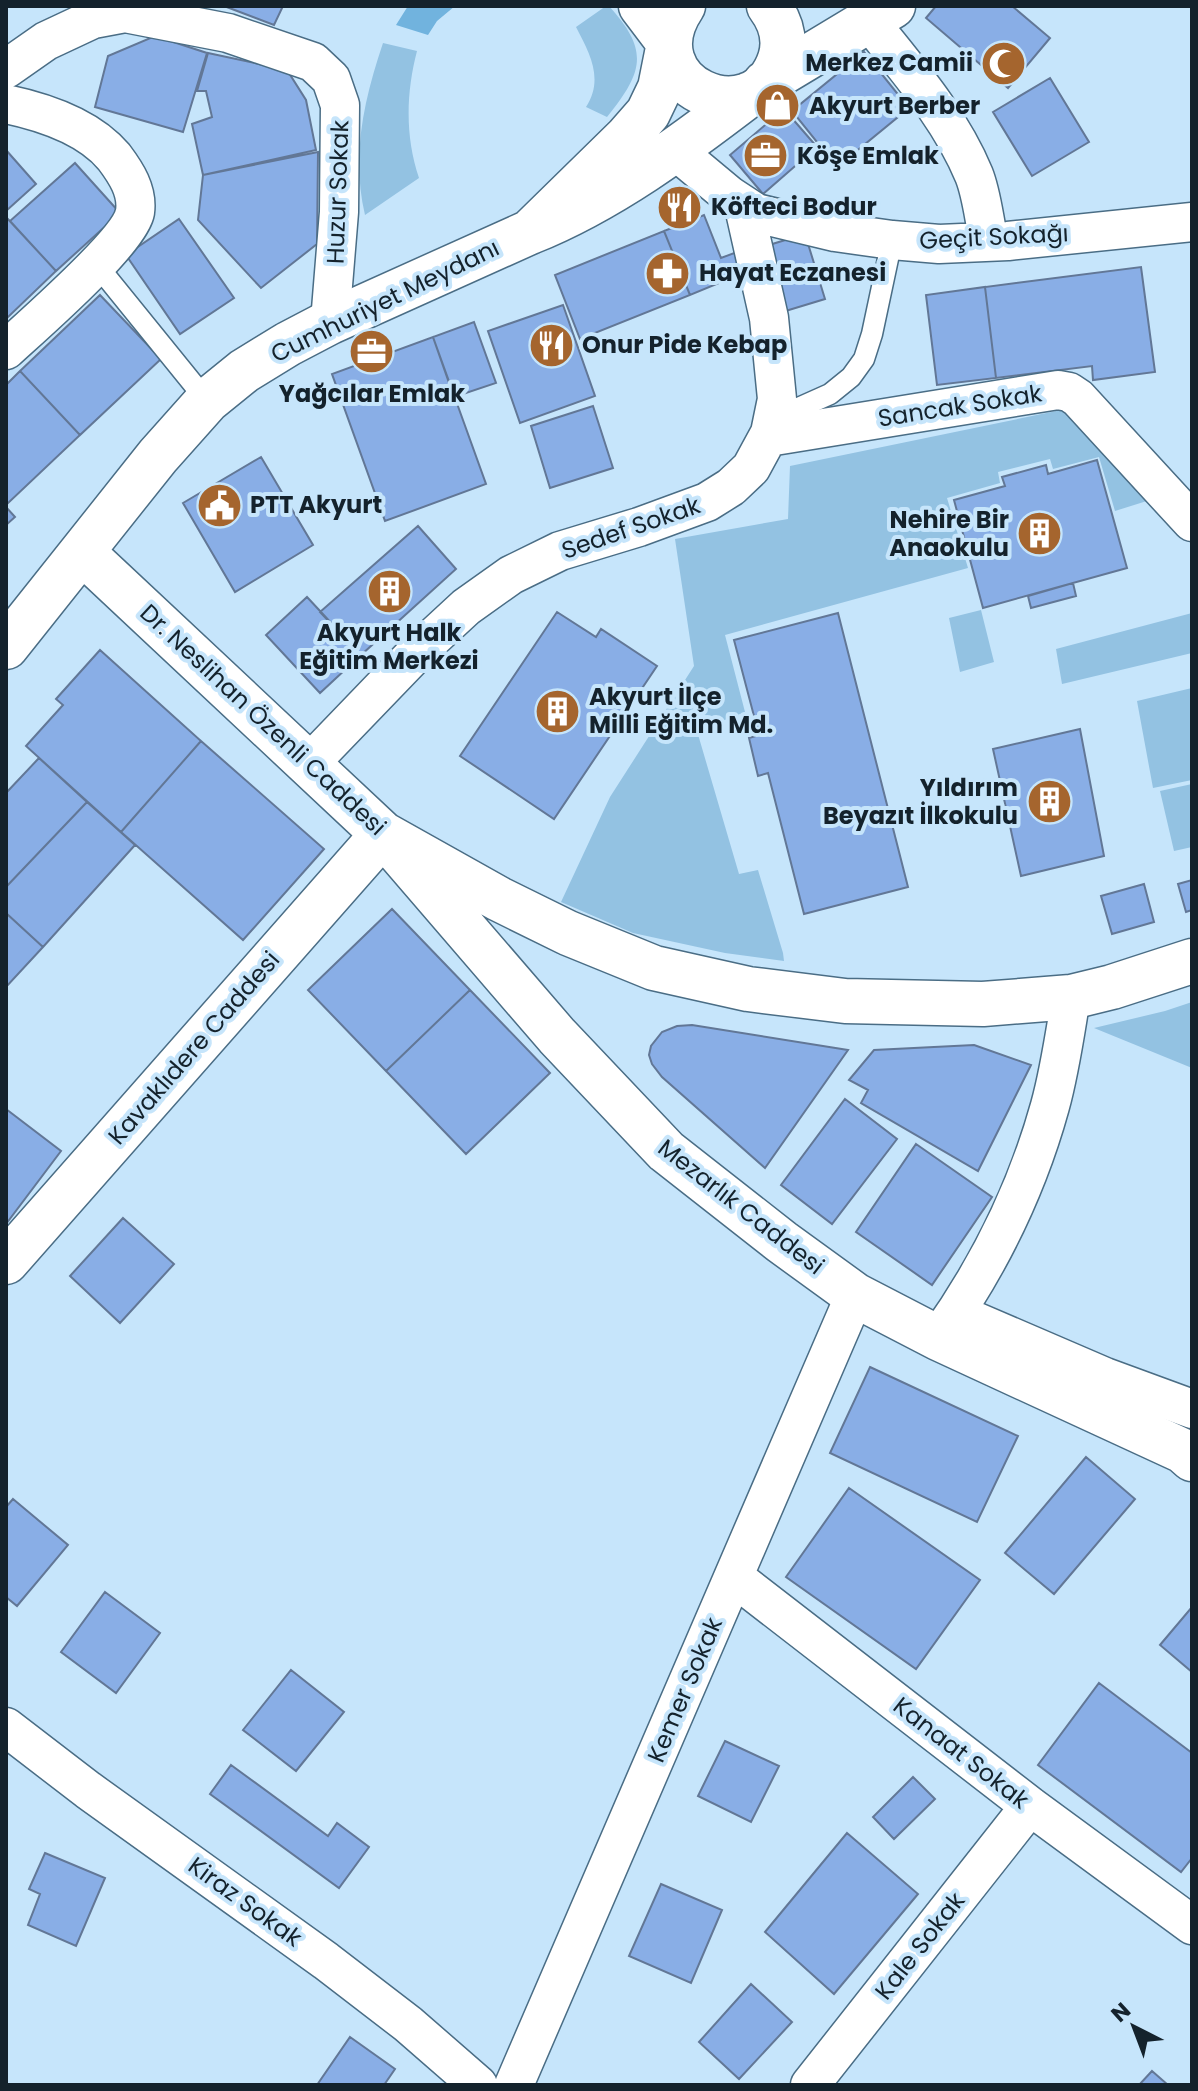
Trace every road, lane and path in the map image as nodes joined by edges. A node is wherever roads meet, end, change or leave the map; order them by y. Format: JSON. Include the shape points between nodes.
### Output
{"nodes":[{"id":1,"x":641,"y":6,"type":"edge"},
{"id":2,"x":769,"y":6,"type":"edge"},
{"id":3,"x":881,"y":13,"type":"edge"},
{"id":4,"x":676,"y":24,"type":"edge"},
{"id":5,"x":6,"y":69,"type":"edge"},
{"id":6,"x":758,"y":89,"type":"junction"},
{"id":7,"x":6,"y":104,"type":"edge"},
{"id":8,"x":676,"y":151,"type":"junction"},
{"id":9,"x":744,"y":207,"type":"junction"},
{"id":10,"x":1192,"y":222,"type":"edge"},
{"id":11,"x":530,"y":232,"type":"junction"},
{"id":12,"x":892,"y":240,"type":"junction"},
{"id":13,"x":989,"y":241,"type":"junction"},
{"id":14,"x":96,"y":264,"type":"junction"},
{"id":15,"x":330,"y":322,"type":"junction"},
{"id":16,"x":6,"y":350,"type":"edge"},
{"id":17,"x":207,"y":401,"type":"junction"},
{"id":18,"x":771,"y":428,"type":"junction"},
{"id":19,"x":1192,"y":522,"type":"edge"},
{"id":20,"x":82,"y":552,"type":"junction"},
{"id":21,"x":6,"y":647,"type":"edge"},
{"id":22,"x":309,"y":764,"type":"junction"},
{"id":23,"x":383,"y":834,"type":"junction"},
{"id":24,"x":1192,"y":961,"type":"edge"},
{"id":25,"x":1071,"y":997,"type":"junction"},
{"id":26,"x":6,"y":1262,"type":"edge"},
{"id":27,"x":855,"y":1295,"type":"junction"},
{"id":28,"x":947,"y":1325,"type":"junction"},
{"id":29,"x":1190,"y":1443,"type":"edge"},
{"id":30,"x":734,"y":1577,"type":"junction"},
{"id":31,"x":6,"y":1727,"type":"edge"},
{"id":32,"x":1030,"y":1806,"type":"junction"},
{"id":33,"x":1192,"y":1925,"type":"edge"},
{"id":34,"x":478,"y":2085,"type":"edge"},
{"id":35,"x":514,"y":2085,"type":"edge"},
{"id":36,"x":810,"y":2085,"type":"edge"}],
"edges":[{"from":1,"to":4,"type":"street"},
{"from":2,"to":6,"type":"street","name":"Cumhuriyet Meydanı","via":[[783,34],[782,52],[777,69]]},
{"from":3,"to":6,"type":"street"},
{"from":3,"to":13,"type":"street","via":[[975,177]]},
{"from":4,"to":6,"type":"street","via":[[672,62],[697,91],[733,99]]},
{"from":4,"to":11,"type":"street","name":"Cumhuriyet Meydanı","via":[[648,113]]},
{"from":5,"to":15,"type":"street","name":"Huzur Sokak","via":[[46,41],[93,19],[125,13],[228,33],[313,62],[331,79],[340,105]]},
{"from":6,"to":8,"type":"street","name":"Cumhuriyet Meydanı"},
{"from":7,"to":14,"type":"street","via":[[71,125],[103,144],[124,169],[135,193],[135,215]]},
{"from":8,"to":9,"type":"street","name":"Geçit Sokağı"},
{"from":8,"to":11,"type":"street","name":"Cumhuriyet Meydanı","via":[[567,217]]},
{"from":9,"to":12,"type":"street","name":"Geçit Sokağı","via":[[835,232]]},
{"from":9,"to":18,"type":"street","name":"Sedef Sokak","via":[[769,318],[777,399]]},
{"from":10,"to":13,"type":"street","name":"Geçit Sokağı"},
{"from":11,"to":15,"type":"street","name":"Cumhuriyet Meydanı"},
{"from":12,"to":13,"type":"street","name":"Geçit Sokağı"},
{"from":12,"to":18,"type":"lane","via":[[864,359],[830,394]]},
{"from":14,"to":16,"type":"street"},
{"from":14,"to":17,"type":"lane"},
{"from":15,"to":17,"type":"street","name":"Cumhuriyet Meydanı","via":[[244,371]]},
{"from":17,"to":20,"type":"street","name":"Cumhuriyet Meydanı"},
{"from":18,"to":19,"type":"street","name":"Sancak Sokak","via":[[1069,392]]},
{"from":18,"to":22,"type":"street","name":"Sedef Sokak","via":[[751,468],[707,502],[560,551],[499,583],[413,656]]},
{"from":20,"to":21,"type":"street","name":"Cumhuriyet Meydanı"},
{"from":20,"to":22,"type":"street","name":"Dr. Neslihan Özenli Caddesi"},
{"from":22,"to":23,"type":"street","name":"Dr. Neslihan Özenli Caddesi"},
{"from":23,"to":25,"type":"street","name":"Dr. Neslihan Özenli Caddesi","via":[[499,899],[654,968],[748,989],[845,1001],[983,1004]]},
{"from":23,"to":26,"type":"street","name":"Kavaklıdere Caddesi"},
{"from":23,"to":27,"type":"street","name":"Mezarlık Caddesi","via":[[557,1036],[666,1151]]},
{"from":24,"to":25,"type":"street","name":"Dr. Neslihan Özenli Caddesi"},
{"from":25,"to":28,"type":"street","via":[[1060,1065],[1033,1159],[991,1252]]},
{"from":27,"to":28,"type":"street","name":"Mezarlık Caddesi"},
{"from":27,"to":30,"type":"street","name":"Kemer Sokak"},
{"from":28,"to":29,"type":"street","name":"Mezarlık Caddesi"},
{"from":30,"to":32,"type":"street","name":"Kanaat Sokak"},
{"from":30,"to":35,"type":"street","name":"Kemer Sokak"},
{"from":31,"to":34,"type":"street","name":"Kiraz Sokak","via":[[326,1961]]},
{"from":32,"to":33,"type":"street","name":"Kanaat Sokak"},
{"from":32,"to":36,"type":"street","name":"Kale Sokak"}]}
